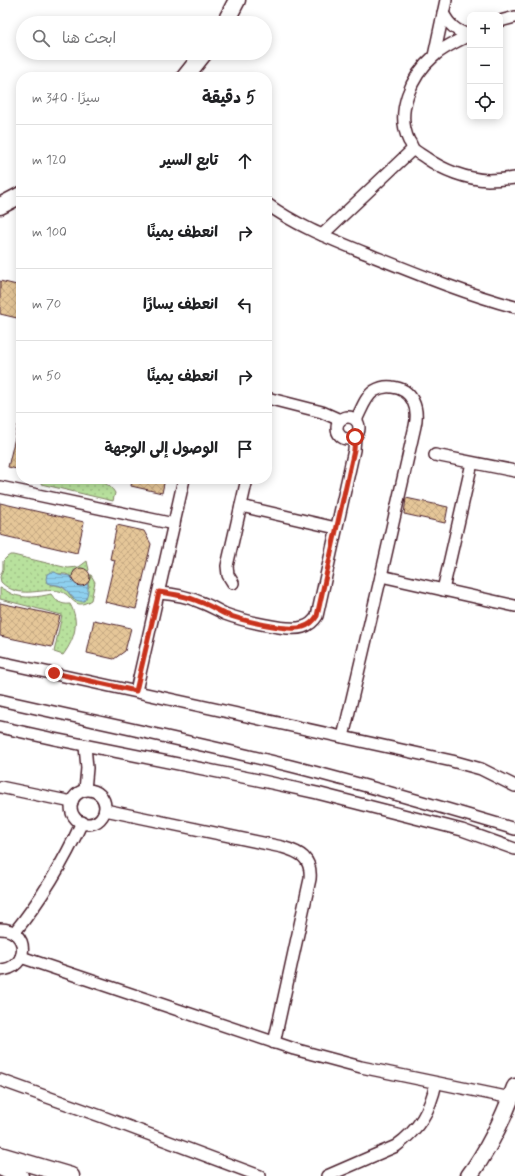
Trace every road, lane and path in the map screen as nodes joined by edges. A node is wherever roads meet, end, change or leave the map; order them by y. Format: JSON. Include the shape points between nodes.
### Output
{"nodes":[{"id":1,"x":237,"y":0,"type":"edge"},
{"id":2,"x":446,"y":0,"type":"edge"},
{"id":3,"x":443,"y":12,"type":"junction"},
{"id":4,"x":229,"y":16,"type":"edge"},
{"id":5,"x":515,"y":17,"type":"edge"},
{"id":6,"x":503,"y":21,"type":"edge"},
{"id":7,"x":467,"y":35,"type":"edge"},
{"id":8,"x":467,"y":36,"type":"edge"},
{"id":9,"x":434,"y":56,"type":"junction"},
{"id":10,"x":198,"y":60,"type":"edge"},
{"id":11,"x":189,"y":72,"type":"edge"},
{"id":12,"x":413,"y":149,"type":"junction"},
{"id":13,"x":515,"y":178,"type":"edge"},
{"id":14,"x":16,"y":198,"type":"edge"},
{"id":15,"x":0,"y":206,"type":"edge"},
{"id":16,"x":272,"y":207,"type":"edge"},
{"id":17,"x":322,"y":235,"type":"junction"},
{"id":18,"x":515,"y":306,"type":"edge"},
{"id":19,"x":272,"y":399,"type":"edge"},
{"id":20,"x":340,"y":420,"type":"junction"},
{"id":21,"x":356,"y":420,"type":"junction"},
{"id":22,"x":355,"y":437,"type":"junction"},
{"id":23,"x":435,"y":455,"type":"dead end"},
{"id":24,"x":472,"y":463,"type":"junction"},
{"id":25,"x":515,"y":471,"type":"edge"},
{"id":26,"x":183,"y":484,"type":"edge"},
{"id":27,"x":246,"y":484,"type":"edge"},
{"id":28,"x":0,"y":487,"type":"edge"},
{"id":29,"x":240,"y":506,"type":"junction"},
{"id":30,"x":174,"y":524,"type":"junction"},
{"id":31,"x":336,"y":528,"type":"junction"},
{"id":32,"x":381,"y":576,"type":"junction"},
{"id":33,"x":233,"y":583,"type":"dead end"},
{"id":34,"x":443,"y":590,"type":"junction"},
{"id":35,"x":159,"y":592,"type":"junction"},
{"id":36,"x":515,"y":606,"type":"edge"},
{"id":37,"x":0,"y":662,"type":"edge"},
{"id":38,"x":136,"y":691,"type":"junction"},
{"id":39,"x":0,"y":700,"type":"edge"},
{"id":40,"x":0,"y":727,"type":"edge"},
{"id":41,"x":342,"y":737,"type":"junction"},
{"id":42,"x":85,"y":746,"type":"junction"},
{"id":43,"x":515,"y":786,"type":"edge"},
{"id":44,"x":0,"y":787,"type":"edge"},
{"id":45,"x":85,"y":790,"type":"junction"},
{"id":46,"x":72,"y":802,"type":"junction"},
{"id":47,"x":104,"y":810,"type":"junction"},
{"id":48,"x":82,"y":822,"type":"junction"},
{"id":49,"x":515,"y":829,"type":"edge"},
{"id":50,"x":515,"y":849,"type":"edge"},
{"id":51,"x":0,"y":929,"type":"edge"},
{"id":52,"x":14,"y":933,"type":"junction"},
{"id":53,"x":21,"y":957,"type":"junction"},
{"id":54,"x":0,"y":970,"type":"edge"},
{"id":55,"x":274,"y":1043,"type":"junction"},
{"id":56,"x":0,"y":1080,"type":"edge"},
{"id":57,"x":436,"y":1083,"type":"junction"},
{"id":58,"x":513,"y":1093,"type":"edge"},
{"id":59,"x":0,"y":1155,"type":"edge"},
{"id":60,"x":0,"y":1167,"type":"edge"},
{"id":61,"x":20,"y":1176,"type":"edge"},
{"id":62,"x":72,"y":1176,"type":"edge"},
{"id":63,"x":260,"y":1176,"type":"edge"},
{"id":64,"x":327,"y":1176,"type":"edge"},
{"id":65,"x":469,"y":1176,"type":"edge"}],
"edges":[{"from":1,"to":4,"type":"main road"},
{"from":2,"to":3,"type":"street"},
{"from":3,"to":7,"type":"street","via":[[453,28]]},
{"from":3,"to":9,"type":"street"},
{"from":5,"to":6,"type":"street"},
{"from":8,"to":9,"type":"street"},
{"from":9,"to":12,"type":"street","via":[[413,83],[405,101],[404,123]]},
{"from":10,"to":11,"type":"main road"},
{"from":12,"to":13,"type":"street","via":[[435,164],[460,175],[487,180]]},
{"from":12,"to":17,"type":"street"},
{"from":14,"to":15,"type":"main road"},
{"from":16,"to":17,"type":"street"},
{"from":17,"to":18,"type":"street","via":[[465,292]]},
{"from":19,"to":20,"type":"street","via":[[322,412]]},
{"from":20,"to":21,"type":"street","via":[[346,417]]},
{"from":20,"to":22,"type":"street","via":[[337,426],[340,435],[346,439]]},
{"from":21,"to":22,"type":"street","via":[[359,429]]},
{"from":21,"to":32,"type":"street","via":[[369,396],[382,388],[398,387],[411,396],[415,403],[416,426]]},
{"from":22,"to":31,"type":"street"},
{"from":23,"to":24,"type":"street"},
{"from":24,"to":25,"type":"street"},
{"from":24,"to":34,"type":"street"},
{"from":26,"to":30,"type":"street"},
{"from":27,"to":29,"type":"street"},
{"from":28,"to":30,"type":"street"},
{"from":29,"to":31,"type":"street"},
{"from":29,"to":33,"type":"street","via":[[227,566],[228,575]]},
{"from":30,"to":35,"type":"street"},
{"from":31,"to":35,"type":"street","via":[[317,616],[312,623],[304,627],[272,626],[242,619],[188,598]]},
{"from":32,"to":34,"type":"street"},
{"from":32,"to":41,"type":"street"},
{"from":34,"to":36,"type":"street"},
{"from":35,"to":38,"type":"street"},
{"from":37,"to":38,"type":"street"},
{"from":38,"to":41,"type":"street"},
{"from":39,"to":49,"type":"street","via":[[292,766]]},
{"from":40,"to":42,"type":"street"},
{"from":41,"to":43,"type":"street","via":[[452,760],[481,769]]},
{"from":42,"to":45,"type":"street"},
{"from":42,"to":50,"type":"street","via":[[317,794],[462,830]]},
{"from":44,"to":46,"type":"street"},
{"from":45,"to":46,"type":"street","via":[[77,794]]},
{"from":45,"to":47,"type":"street","via":[[98,793],[104,801]]},
{"from":46,"to":48,"type":"street","via":[[72,812]]},
{"from":47,"to":48,"type":"street","via":[[100,819],[92,823]]},
{"from":47,"to":55,"type":"street","via":[[282,847],[305,858],[310,866],[310,880]]},
{"from":48,"to":52,"type":"street","via":[[59,869]]},
{"from":51,"to":52,"type":"street"},
{"from":52,"to":53,"type":"street","via":[[21,941]]},
{"from":53,"to":54,"type":"street","via":[[11,968]]},
{"from":53,"to":55,"type":"street"},
{"from":55,"to":57,"type":"street","via":[[361,1067]]},
{"from":56,"to":63,"type":"street"},
{"from":57,"to":58,"type":"street"},
{"from":57,"to":64,"type":"street","via":[[425,1114],[404,1140],[396,1146]]},
{"from":58,"to":65,"type":"main road","via":[[499,1126]]},
{"from":59,"to":62,"type":"main road"},
{"from":60,"to":61,"type":"main road"}]}
